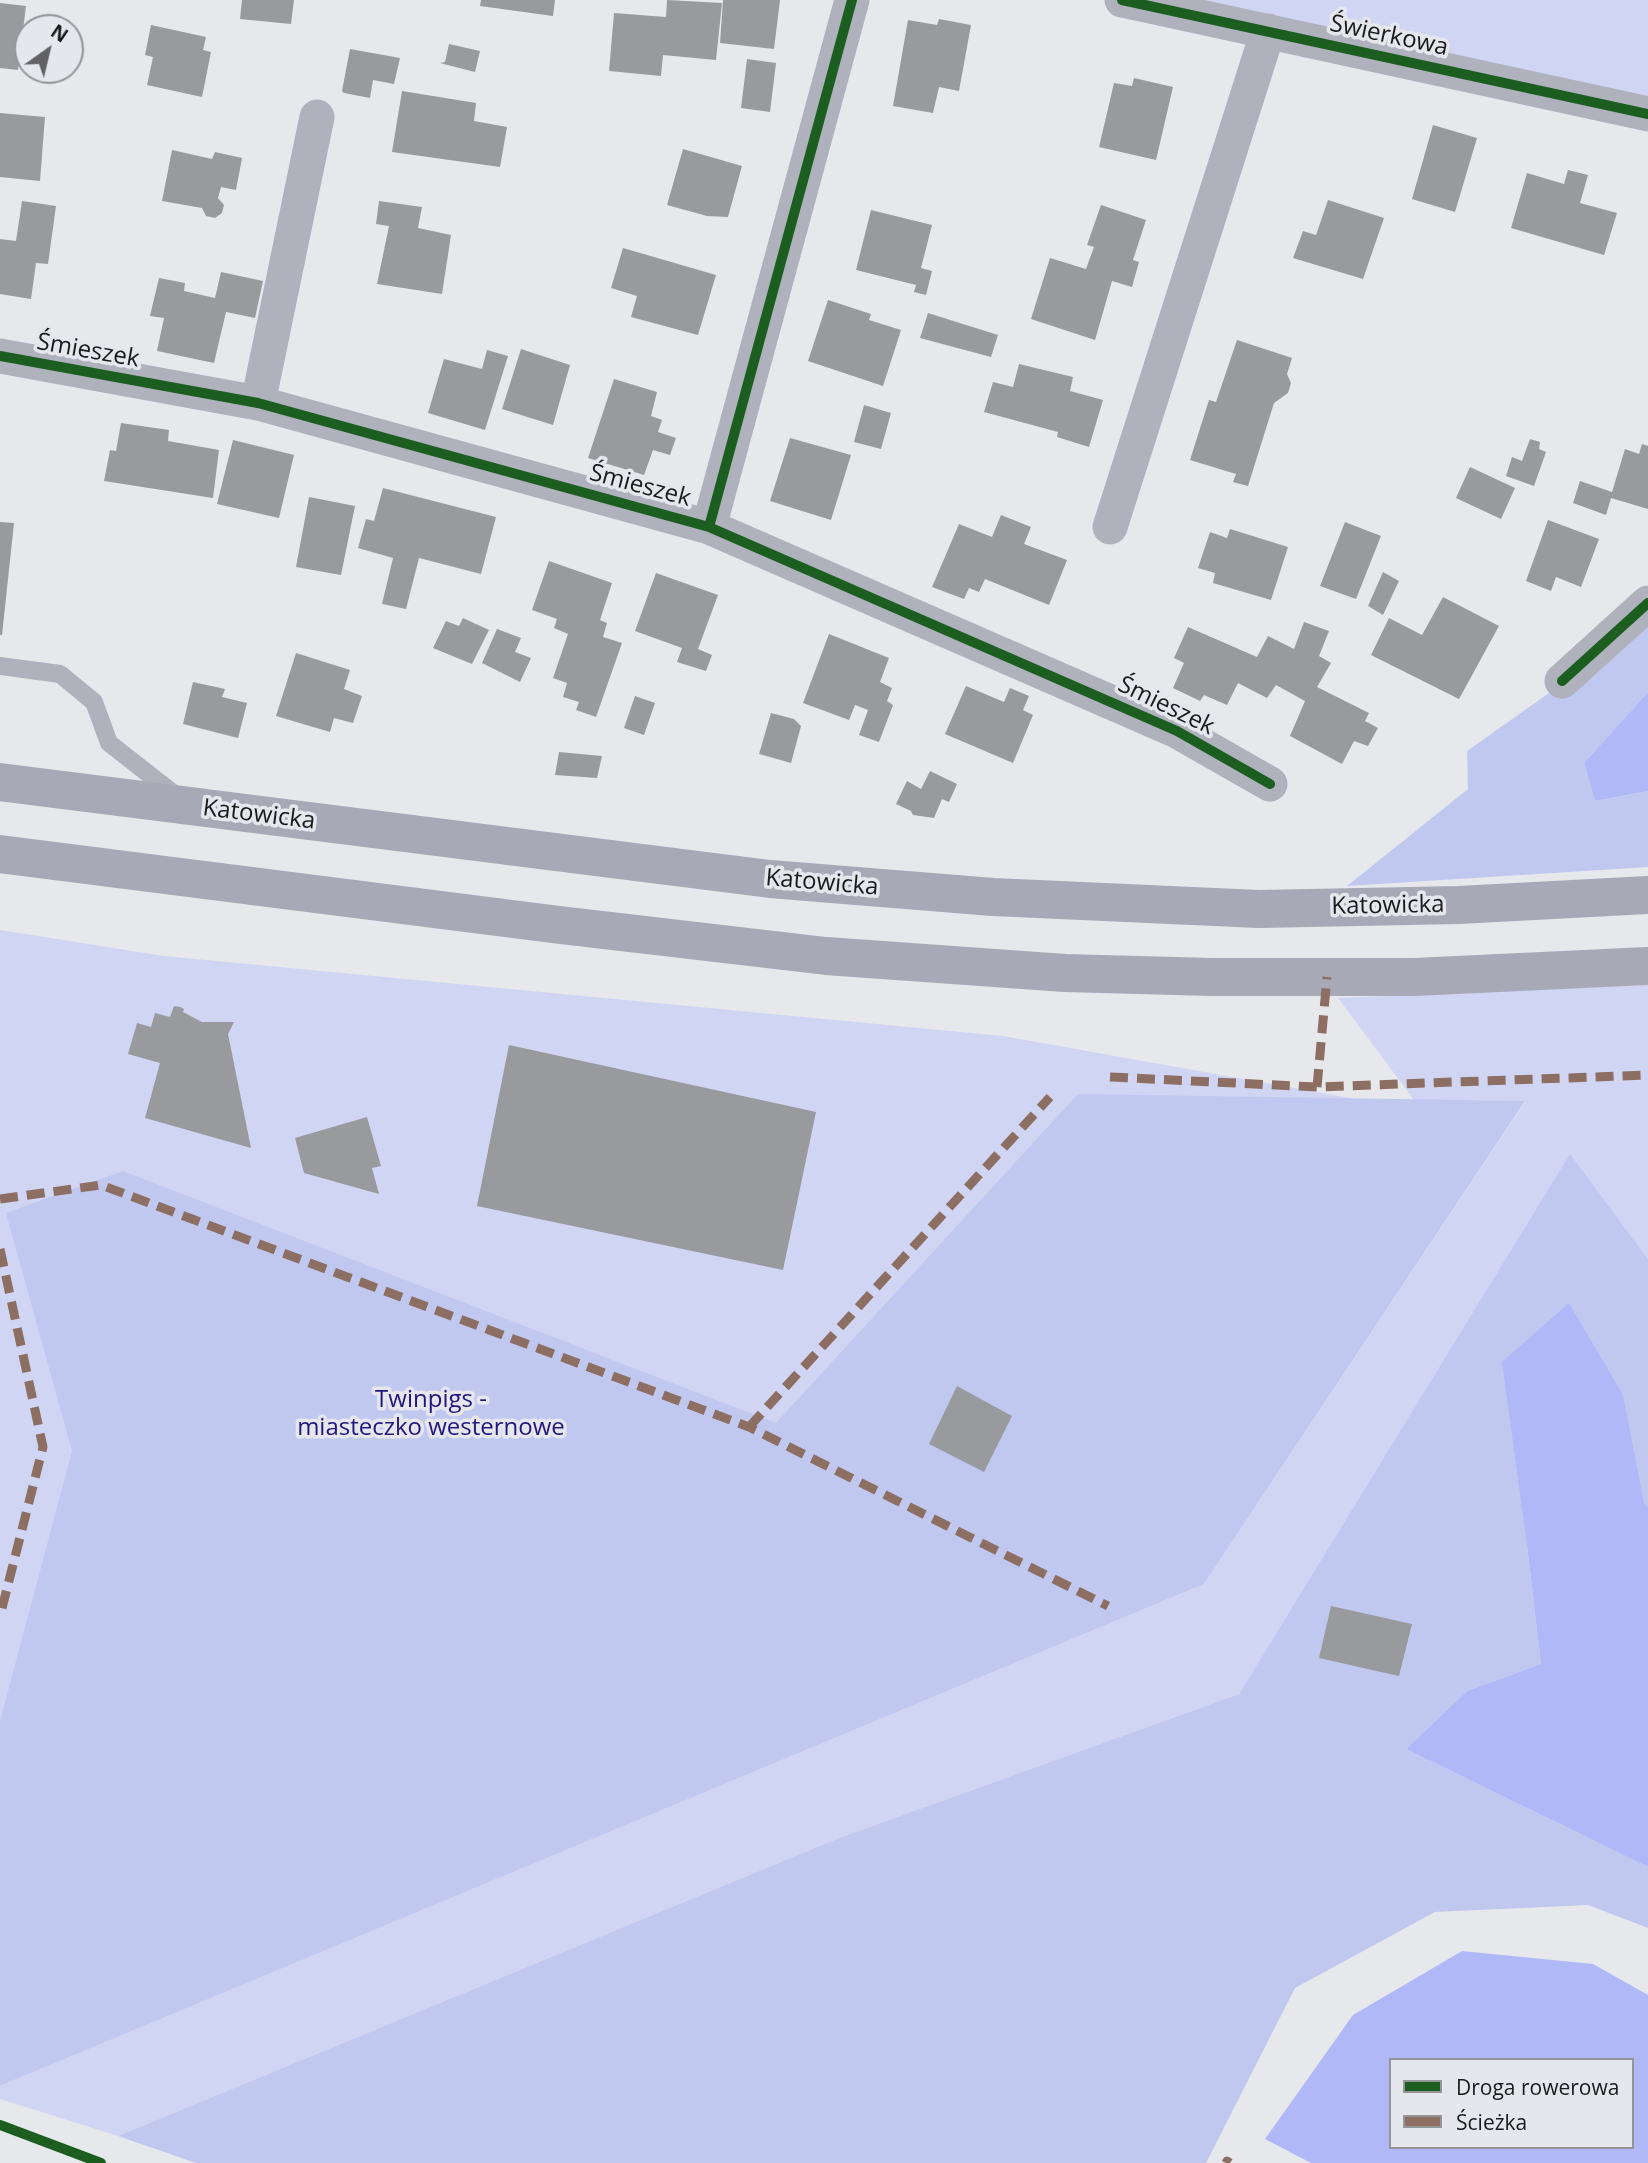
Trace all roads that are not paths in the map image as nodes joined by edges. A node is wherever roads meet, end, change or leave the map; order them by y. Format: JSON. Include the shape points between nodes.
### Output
{"nodes":[{"id":1,"x":852,"y":0,"type":"edge"},
{"id":2,"x":1122,"y":0,"type":"edge"},
{"id":3,"x":1268,"y":31,"type":"junction"},
{"id":4,"x":1648,"y":114,"type":"edge"},
{"id":5,"x":317,"y":117,"type":"dead end"},
{"id":6,"x":0,"y":356,"type":"edge"},
{"id":7,"x":258,"y":403,"type":"junction"},
{"id":8,"x":709,"y":527,"type":"junction"},
{"id":9,"x":1110,"y":527,"type":"dead end"},
{"id":10,"x":1648,"y":603,"type":"edge"},
{"id":11,"x":0,"y":666,"type":"edge"},
{"id":12,"x":1562,"y":681,"type":"dead end"},
{"id":13,"x":0,"y":782,"type":"edge"},
{"id":14,"x":1270,"y":784,"type":"dead end"},
{"id":15,"x":189,"y":806,"type":"junction"},
{"id":16,"x":0,"y":854,"type":"edge"},
{"id":17,"x":1648,"y":895,"type":"edge"},
{"id":18,"x":1648,"y":966,"type":"edge"}],
"edges":[{"from":1,"to":8,"type":"street"},
{"from":2,"to":3,"type":"street","name":"Świerkowa"},
{"from":3,"to":4,"type":"street","name":"Świerkowa"},
{"from":3,"to":9,"type":"street"},
{"from":5,"to":7,"type":"street"},
{"from":6,"to":7,"type":"street","name":"Śmieszek"},
{"from":7,"to":8,"type":"street","name":"Śmieszek"},
{"from":8,"to":14,"type":"street","name":"Śmieszek","via":[[1177,731]]},
{"from":10,"to":12,"type":"street"},
{"from":11,"to":15,"type":"lane","via":[[60,674],[94,702],[109,744]]},
{"from":13,"to":15,"type":"main road","name":"Katowicka"},
{"from":15,"to":17,"type":"main road","name":"Katowicka","via":[[770,879],[1006,897],[1259,909]]},
{"from":16,"to":18,"type":"main road","via":[[826,957],[1212,977],[1402,977]]}]}
